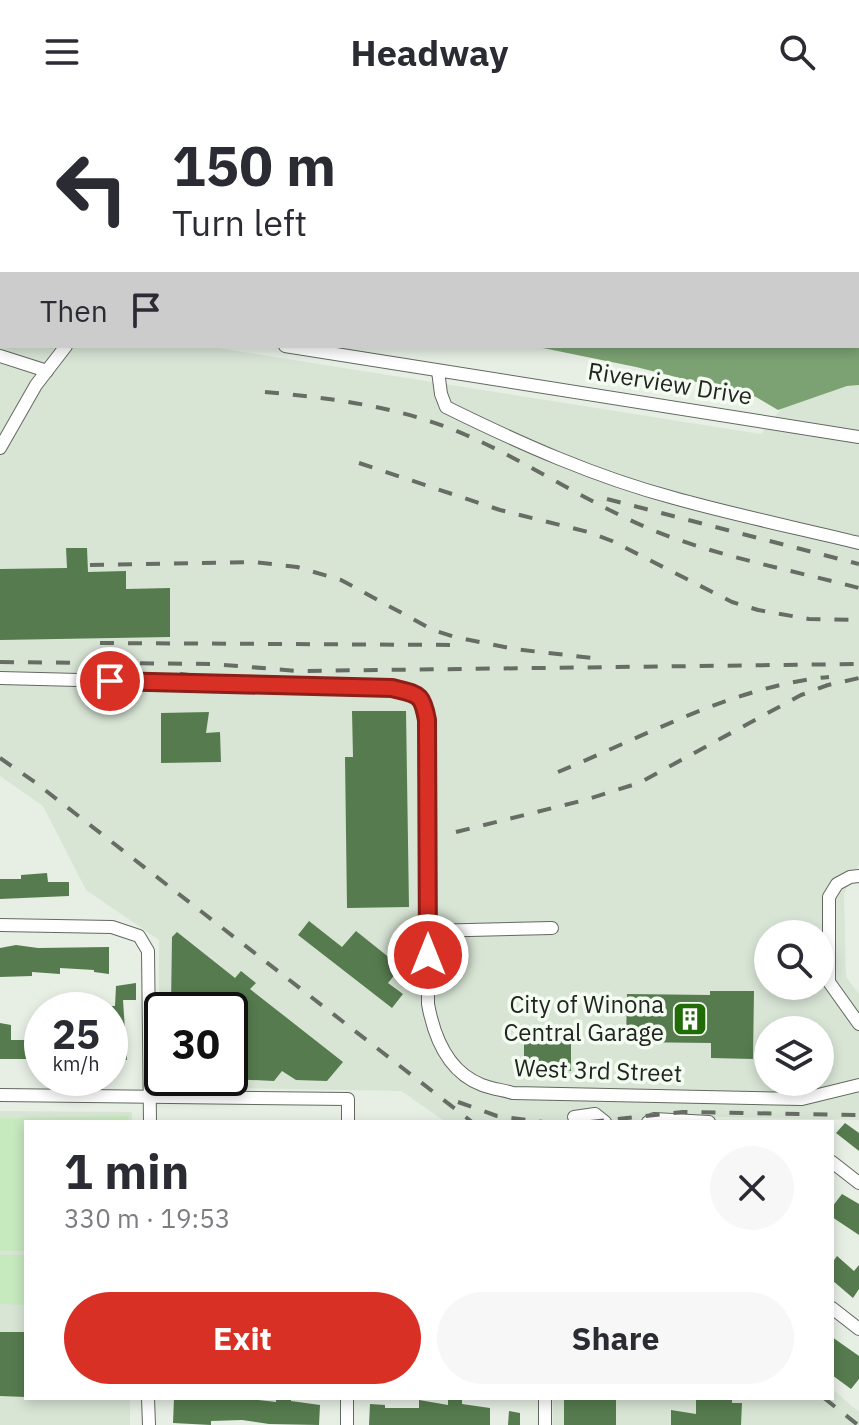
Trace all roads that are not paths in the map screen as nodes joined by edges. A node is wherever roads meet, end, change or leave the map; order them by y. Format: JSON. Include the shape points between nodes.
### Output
{"nodes":[{"id":1,"x":64,"y":348,"type":"edge"},
{"id":2,"x":297,"y":348,"type":"edge"},
{"id":3,"x":0,"y":356,"type":"edge"},
{"id":4,"x":47,"y":371,"type":"junction"},
{"id":5,"x":438,"y":371,"type":"junction"},
{"id":6,"x":859,"y":437,"type":"edge"},
{"id":7,"x":0,"y":448,"type":"edge"},
{"id":8,"x":859,"y":543,"type":"edge"},
{"id":9,"x":0,"y":678,"type":"edge"},
{"id":10,"x":859,"y":876,"type":"edge"},
{"id":11,"x":0,"y":925,"type":"edge"},
{"id":12,"x":552,"y":928,"type":"dead end"},
{"id":13,"x":428,"y":931,"type":"junction"},
{"id":14,"x":149,"y":992,"type":"edge"},
{"id":15,"x":859,"y":1024,"type":"edge"},
{"id":16,"x":859,"y":1085,"type":"edge"},
{"id":17,"x":0,"y":1095,"type":"edge"},
{"id":18,"x":144,"y":1095,"type":"edge"},
{"id":19,"x":151,"y":1096,"type":"edge"},
{"id":20,"x":200,"y":1096,"type":"edge"},
{"id":21,"x":574,"y":1117,"type":"dead end"},
{"id":22,"x":150,"y":1120,"type":"edge"},
{"id":23,"x":348,"y":1120,"type":"edge"},
{"id":24,"x":602,"y":1120,"type":"edge"},
{"id":25,"x":652,"y":1120,"type":"edge"},
{"id":26,"x":672,"y":1120,"type":"edge"},
{"id":27,"x":834,"y":1164,"type":"edge"},
{"id":28,"x":859,"y":1183,"type":"edge"},
{"id":29,"x":834,"y":1310,"type":"edge"},
{"id":30,"x":859,"y":1329,"type":"edge"},
{"id":31,"x":148,"y":1400,"type":"edge"},
{"id":32,"x":347,"y":1400,"type":"edge"},
{"id":33,"x":545,"y":1400,"type":"edge"},
{"id":34,"x":149,"y":1425,"type":"edge"},
{"id":35,"x":347,"y":1425,"type":"edge"},
{"id":36,"x":545,"y":1425,"type":"edge"}],
"edges":[{"from":1,"to":4,"type":"street"},
{"from":2,"to":5,"type":"street","name":"Riverview Drive"},
{"from":3,"to":4,"type":"street"},
{"from":4,"to":7,"type":"street"},
{"from":5,"to":6,"type":"street","name":"Riverview Drive"},
{"from":5,"to":8,"type":"street","via":[[446,407],[506,437],[673,498]]},
{"from":9,"to":13,"type":"street","name":"West 3rd Street","via":[[392,688],[419,695],[427,720]]},
{"from":10,"to":15,"type":"street","via":[[837,884],[829,897],[829,982]]},
{"from":11,"to":14,"type":"street","via":[[112,927],[139,936],[148,951]]},
{"from":12,"to":13,"type":"street"},
{"from":13,"to":16,"type":"street","name":"West 3rd Street","via":[[433,1033],[451,1063],[480,1085],[513,1093],[802,1099]]},
{"from":17,"to":18,"type":"street"},
{"from":19,"to":22,"type":"street"},
{"from":20,"to":23,"type":"street","via":[[348,1099]]},
{"from":21,"to":24,"type":"street","via":[[595,1114]]},
{"from":25,"to":26,"type":"street"},
{"from":27,"to":28,"type":"street"},
{"from":29,"to":30,"type":"street"},
{"from":31,"to":34,"type":"street"},
{"from":32,"to":35,"type":"street"},
{"from":33,"to":36,"type":"street"}]}
